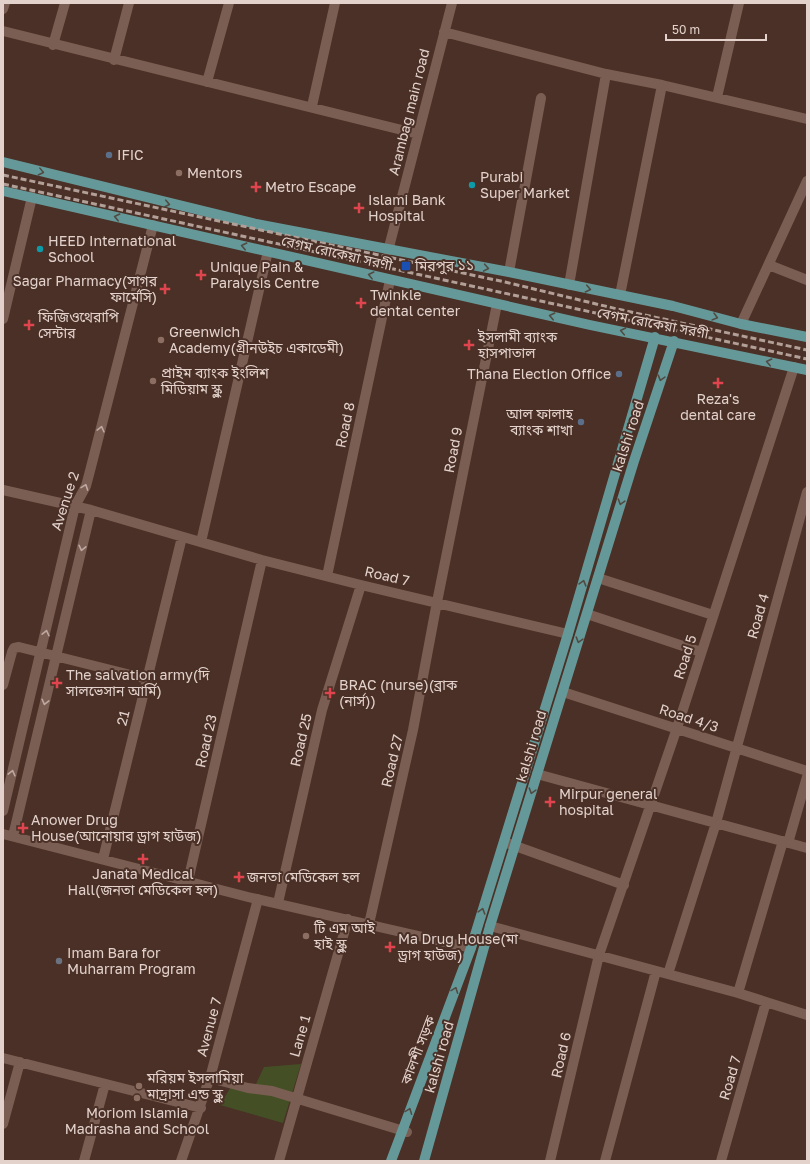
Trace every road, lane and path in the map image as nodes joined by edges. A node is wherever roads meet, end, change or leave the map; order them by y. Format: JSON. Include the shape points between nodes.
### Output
{"nodes":[{"id":1,"x":5,"y":3,"type":"edge"},
{"id":2,"x":64,"y":3,"type":"edge"},
{"id":3,"x":129,"y":3,"type":"edge"},
{"id":4,"x":229,"y":3,"type":"edge"},
{"id":5,"x":335,"y":3,"type":"edge"},
{"id":6,"x":452,"y":3,"type":"edge"},
{"id":7,"x":739,"y":3,"type":"edge"},
{"id":8,"x":3,"y":9,"type":"edge"},
{"id":9,"x":3,"y":31,"type":"edge"},
{"id":10,"x":444,"y":32,"type":"junction"},
{"id":11,"x":53,"y":45,"type":"junction"},
{"id":12,"x":114,"y":60,"type":"junction"},
{"id":13,"x":606,"y":74,"type":"junction"},
{"id":14,"x":207,"y":82,"type":"junction"},
{"id":15,"x":662,"y":85,"type":"junction"},
{"id":16,"x":717,"y":97,"type":"junction"},
{"id":17,"x":541,"y":98,"type":"dead end"},
{"id":18,"x":312,"y":106,"type":"junction"},
{"id":19,"x":807,"y":119,"type":"edge"},
{"id":20,"x":418,"y":134,"type":"junction"},
{"id":21,"x":3,"y":162,"type":"edge"},
{"id":22,"x":807,"y":181,"type":"edge"},
{"id":23,"x":3,"y":191,"type":"edge"},
{"id":24,"x":32,"y":197,"type":"junction"},
{"id":25,"x":153,"y":225,"type":"junction"},
{"id":26,"x":388,"y":250,"type":"junction"},
{"id":27,"x":268,"y":251,"type":"junction"},
{"id":28,"x":769,"y":265,"type":"junction"},
{"id":29,"x":509,"y":272,"type":"junction"},
{"id":30,"x":390,"y":280,"type":"junction"},
{"id":31,"x":807,"y":280,"type":"edge"},
{"id":32,"x":569,"y":285,"type":"junction"},
{"id":33,"x":620,"y":295,"type":"junction"},
{"id":34,"x":497,"y":304,"type":"junction"},
{"id":35,"x":3,"y":318,"type":"edge"},
{"id":36,"x":742,"y":324,"type":"junction"},
{"id":37,"x":655,"y":337,"type":"junction"},
{"id":38,"x":807,"y":337,"type":"edge"},
{"id":39,"x":674,"y":342,"type":"junction"},
{"id":40,"x":794,"y":367,"type":"junction"},
{"id":41,"x":807,"y":370,"type":"edge"},
{"id":42,"x":3,"y":490,"type":"edge"},
{"id":43,"x":807,"y":492,"type":"edge"},
{"id":44,"x":75,"y":506,"type":"junction"},
{"id":45,"x":91,"y":510,"type":"junction"},
{"id":46,"x":182,"y":538,"type":"junction"},
{"id":47,"x":201,"y":542,"type":"junction"},
{"id":48,"x":262,"y":560,"type":"junction"},
{"id":49,"x":327,"y":576,"type":"junction"},
{"id":50,"x":598,"y":578,"type":"junction"},
{"id":51,"x":361,"y":585,"type":"junction"},
{"id":52,"x":437,"y":602,"type":"junction"},
{"id":53,"x":587,"y":614,"type":"junction"},
{"id":54,"x":713,"y":615,"type":"junction"},
{"id":55,"x":568,"y":634,"type":"junction"},
{"id":56,"x":41,"y":652,"type":"junction"},
{"id":57,"x":701,"y":652,"type":"junction"},
{"id":58,"x":56,"y":656,"type":"junction"},
{"id":59,"x":147,"y":679,"type":"junction"},
{"id":60,"x":3,"y":685,"type":"edge"},
{"id":61,"x":562,"y":692,"type":"junction"},
{"id":62,"x":677,"y":728,"type":"junction"},
{"id":63,"x":736,"y":748,"type":"junction"},
{"id":64,"x":807,"y":772,"type":"edge"},
{"id":65,"x":537,"y":774,"type":"junction"},
{"id":66,"x":807,"y":777,"type":"edge"},
{"id":67,"x":651,"y":805,"type":"junction"},
{"id":68,"x":3,"y":811,"type":"edge"},
{"id":69,"x":716,"y":823,"type":"junction"},
{"id":70,"x":8,"y":835,"type":"edge"},
{"id":71,"x":504,"y":842,"type":"junction"},
{"id":72,"x":786,"y":842,"type":"junction"},
{"id":73,"x":515,"y":845,"type":"junction"},
{"id":74,"x":807,"y":848,"type":"edge"},
{"id":75,"x":103,"y":859,"type":"junction"},
{"id":76,"x":188,"y":881,"type":"junction"},
{"id":77,"x":624,"y":885,"type":"junction"},
{"id":78,"x":258,"y":899,"type":"junction"},
{"id":79,"x":278,"y":903,"type":"junction"},
{"id":80,"x":348,"y":919,"type":"junction"},
{"id":81,"x":369,"y":924,"type":"junction"},
{"id":82,"x":490,"y":926,"type":"junction"},
{"id":83,"x":471,"y":948,"type":"junction"},
{"id":84,"x":599,"y":955,"type":"junction"},
{"id":85,"x":656,"y":971,"type":"junction"},
{"id":86,"x":668,"y":974,"type":"junction"},
{"id":87,"x":738,"y":993,"type":"junction"},
{"id":88,"x":766,"y":1002,"type":"junction"},
{"id":89,"x":807,"y":1015,"type":"edge"},
{"id":90,"x":3,"y":1058,"type":"edge"},
{"id":91,"x":20,"y":1062,"type":"junction"},
{"id":92,"x":210,"y":1078,"type":"junction"},
{"id":93,"x":105,"y":1084,"type":"junction"},
{"id":94,"x":297,"y":1099,"type":"junction"},
{"id":95,"x":200,"y":1108,"type":"junction"},
{"id":96,"x":3,"y":1124,"type":"edge"},
{"id":97,"x":407,"y":1132,"type":"dead end"},
{"id":98,"x":84,"y":1161,"type":"edge"},
{"id":99,"x":181,"y":1161,"type":"edge"},
{"id":100,"x":279,"y":1161,"type":"edge"},
{"id":101,"x":391,"y":1161,"type":"edge"},
{"id":102,"x":424,"y":1161,"type":"edge"},
{"id":103,"x":550,"y":1161,"type":"edge"},
{"id":104,"x":605,"y":1161,"type":"edge"},
{"id":105,"x":720,"y":1161,"type":"edge"}],
"edges":[{"from":1,"to":8,"type":"street"},
{"from":2,"to":11,"type":"street"},
{"from":3,"to":12,"type":"street"},
{"from":4,"to":14,"type":"street"},
{"from":5,"to":18,"type":"street"},
{"from":6,"to":10,"type":"street","name":"Arambag main road"},
{"from":7,"to":16,"type":"street"},
{"from":9,"to":11,"type":"street"},
{"from":10,"to":13,"type":"street"},
{"from":10,"to":20,"type":"street","name":"Arambag main road"},
{"from":11,"to":12,"type":"street"},
{"from":12,"to":14,"type":"street"},
{"from":13,"to":15,"type":"street"},
{"from":13,"to":32,"type":"street"},
{"from":14,"to":18,"type":"street"},
{"from":15,"to":16,"type":"street"},
{"from":15,"to":33,"type":"street"},
{"from":16,"to":19,"type":"street"},
{"from":17,"to":29,"type":"street"},
{"from":18,"to":20,"type":"street"},
{"from":20,"to":26,"type":"street","name":"Arambag main road"},
{"from":21,"to":26,"type":"main road","name":"বেগম রোকেয়া সরণী","one_way":true,"via":[[256,224]]},
{"from":22,"to":28,"type":"street"},
{"from":23,"to":24,"type":"main road","name":"বেগম রোকেয়া সরণী"},
{"from":25,"to":24,"type":"main road","name":"বেগম রোকেয়া সরণী","one_way":true},
{"from":24,"to":35,"type":"street"},
{"from":27,"to":25,"type":"main road","name":"বেগম রোকেয়া সরণী","one_way":true},
{"from":44,"to":25,"type":"street","name":"Avenue 2","one_way":true,"via":[[86,486]]},
{"from":26,"to":29,"type":"main road","name":"বেগম রোকেয়া সরণী","one_way":true},
{"from":30,"to":27,"type":"main road","name":"বেগম রোকেয়া সরণী","one_way":true},
{"from":27,"to":47,"type":"street"},
{"from":28,"to":31,"type":"street"},
{"from":28,"to":36,"type":"street"},
{"from":29,"to":32,"type":"main road","name":"বেগম রোকেয়া সরণী"},
{"from":30,"to":34,"type":"main road","name":"বেগম রোকেয়া সরণী"},
{"from":30,"to":49,"type":"street","name":"Road 8"},
{"from":32,"to":33,"type":"main road","name":"বেগম রোকেয়া সরণী","one_way":true},
{"from":33,"to":36,"type":"main road","name":"বেগম রোকেয়া সরণী","one_way":true},
{"from":37,"to":34,"type":"main road","name":"বেগম রোকেয়া সরণী","one_way":true},
{"from":34,"to":52,"type":"street","name":"Road 9"},
{"from":36,"to":38,"type":"main road","name":"বেগম রোকেয়া সরণী"},
{"from":37,"to":39,"type":"main road","name":"বেগম রোকেয়া সরণী"},
{"from":55,"to":37,"type":"main road","one_way":true},
{"from":40,"to":39,"type":"main road","name":"বেগম রোকেয়া সরণী","one_way":true},
{"from":39,"to":50,"type":"main road","name":"kalshi road","one_way":true},
{"from":40,"to":41,"type":"main road","name":"বেগম রোকেয়া সরণী"},
{"from":40,"to":54,"type":"street","name":"Road 5"},
{"from":42,"to":44,"type":"street","name":"Road 7"},
{"from":43,"to":63,"type":"street","name":"Road 4"},
{"from":44,"to":45,"type":"street","name":"Road 7"},
{"from":56,"to":44,"type":"street","name":"Avenue 2","one_way":true},
{"from":45,"to":46,"type":"street","name":"Road 7"},
{"from":45,"to":58,"type":"street","name":"Avenue 2","one_way":true},
{"from":46,"to":47,"type":"street","name":"Road 7"},
{"from":46,"to":59,"type":"street","name":"21"},
{"from":47,"to":48,"type":"street","name":"Road 7"},
{"from":48,"to":49,"type":"street","name":"Road 7"},
{"from":48,"to":76,"type":"street","name":"Road 23"},
{"from":49,"to":51,"type":"street","name":"Road 7"},
{"from":50,"to":53,"type":"main road","name":"kalshi road"},
{"from":50,"to":54,"type":"street"},
{"from":51,"to":52,"type":"street","name":"Road 7"},
{"from":51,"to":79,"type":"street","name":"Road 25","via":[[322,710]]},
{"from":52,"to":55,"type":"street","name":"Road 7"},
{"from":52,"to":81,"type":"street","name":"Road 27","via":[[413,730]]},
{"from":53,"to":57,"type":"street"},
{"from":53,"to":61,"type":"main road","name":"kalshi road","one_way":true},
{"from":54,"to":57,"type":"street","name":"Road 5"},
{"from":55,"to":71,"type":"main road"},
{"from":56,"to":58,"type":"street"},
{"from":56,"to":60,"type":"street","via":[[14,648]]},
{"from":68,"to":56,"type":"street","name":"Avenue 2","one_way":true},
{"from":57,"to":62,"type":"street","name":"Road 5"},
{"from":58,"to":59,"type":"street"},
{"from":58,"to":70,"type":"street","name":"Avenue 2","one_way":true},
{"from":59,"to":75,"type":"street","name":"21"},
{"from":61,"to":62,"type":"street","name":"Road 4/3"},
{"from":61,"to":65,"type":"main road","name":"kalshi road"},
{"from":62,"to":63,"type":"street","name":"Road 4/3"},
{"from":62,"to":67,"type":"street","name":"Road 5"},
{"from":63,"to":64,"type":"street","name":"Road 4/3"},
{"from":63,"to":69,"type":"street","name":"Road 4"},
{"from":65,"to":67,"type":"street"},
{"from":65,"to":73,"type":"main road","name":"kalshi road","one_way":true},
{"from":66,"to":72,"type":"street"},
{"from":67,"to":69,"type":"street"},
{"from":67,"to":77,"type":"street","name":"Road 5"},
{"from":69,"to":72,"type":"street"},
{"from":69,"to":86,"type":"street","name":"Road 4"},
{"from":70,"to":75,"type":"street"},
{"from":71,"to":73,"type":"street"},
{"from":83,"to":71,"type":"main road","name":"কালশী সড়ক","one_way":true},
{"from":72,"to":74,"type":"street"},
{"from":72,"to":87,"type":"street"},
{"from":73,"to":77,"type":"street"},
{"from":73,"to":82,"type":"main road","name":"kalshi road"},
{"from":75,"to":76,"type":"street"},
{"from":76,"to":78,"type":"street"},
{"from":77,"to":84,"type":"street","name":"Road 5"},
{"from":78,"to":79,"type":"street"},
{"from":78,"to":92,"type":"street","name":"Avenue 7"},
{"from":79,"to":80,"type":"street"},
{"from":80,"to":81,"type":"street"},
{"from":80,"to":94,"type":"street","name":"Lane 1"},
{"from":81,"to":83,"type":"street"},
{"from":82,"to":84,"type":"street"},
{"from":82,"to":102,"type":"main road","name":"kalshi road"},
{"from":101,"to":83,"type":"main road","name":"কালশী সড়ক","one_way":true},
{"from":84,"to":85,"type":"street"},
{"from":84,"to":103,"type":"street","name":"Road 6"},
{"from":85,"to":86,"type":"street"},
{"from":85,"to":104,"type":"street"},
{"from":86,"to":87,"type":"street"},
{"from":87,"to":88,"type":"street"},
{"from":88,"to":89,"type":"street"},
{"from":88,"to":105,"type":"street","name":"Road 7"},
{"from":90,"to":91,"type":"street"},
{"from":91,"to":93,"type":"street"},
{"from":91,"to":96,"type":"street"},
{"from":92,"to":94,"type":"street"},
{"from":92,"to":95,"type":"street","name":"Avenue 7"},
{"from":93,"to":95,"type":"street"},
{"from":93,"to":98,"type":"street"},
{"from":94,"to":97,"type":"street"},
{"from":94,"to":100,"type":"street","name":"Lane 1"},
{"from":95,"to":99,"type":"street","name":"Avenue 7"}]}
